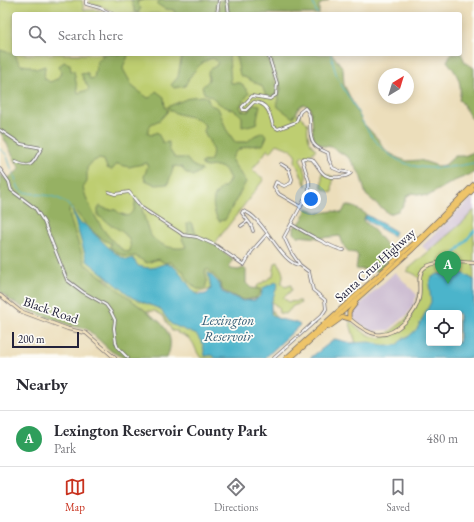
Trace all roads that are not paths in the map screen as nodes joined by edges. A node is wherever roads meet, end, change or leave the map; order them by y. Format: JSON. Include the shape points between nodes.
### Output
{"nodes":[{"id":1,"x":86,"y":0,"type":"edge"},
{"id":2,"x":219,"y":0,"type":"edge"},
{"id":3,"x":227,"y":0,"type":"edge"},
{"id":4,"x":108,"y":12,"type":"edge"},
{"id":5,"x":217,"y":12,"type":"edge"},
{"id":6,"x":229,"y":12,"type":"edge"},
{"id":7,"x":269,"y":56,"type":"edge"},
{"id":8,"x":0,"y":130,"type":"edge"},
{"id":9,"x":16,"y":162,"type":"dead end"},
{"id":10,"x":281,"y":164,"type":"dead end"},
{"id":11,"x":0,"y":169,"type":"edge"},
{"id":12,"x":474,"y":184,"type":"edge"},
{"id":13,"x":474,"y":189,"type":"edge"},
{"id":14,"x":109,"y":192,"type":"dead end"},
{"id":15,"x":302,"y":206,"type":"junction"},
{"id":16,"x":248,"y":221,"type":"junction"},
{"id":17,"x":291,"y":224,"type":"junction"},
{"id":18,"x":241,"y":226,"type":"dead end"},
{"id":19,"x":253,"y":231,"type":"dead end"},
{"id":20,"x":267,"y":234,"type":"junction"},
{"id":21,"x":344,"y":250,"type":"dead end"},
{"id":22,"x":474,"y":263,"type":"edge"},
{"id":23,"x":300,"y":264,"type":"junction"},
{"id":24,"x":368,"y":289,"type":"junction"},
{"id":25,"x":0,"y":294,"type":"edge"},
{"id":26,"x":350,"y":319,"type":"junction"},
{"id":27,"x":307,"y":344,"type":"junction"},
{"id":28,"x":115,"y":358,"type":"edge"},
{"id":29,"x":128,"y":358,"type":"edge"},
{"id":30,"x":274,"y":358,"type":"edge"},
{"id":31,"x":286,"y":358,"type":"edge"},
{"id":32,"x":291,"y":358,"type":"edge"}],
"edges":[{"from":1,"to":4,"type":"street","via":[[88,6]]},
{"from":2,"to":5,"type":"street"},
{"from":3,"to":6,"type":"street"},
{"from":7,"to":15,"type":"street","via":[[276,83],[276,95],[270,99],[252,96],[242,107],[243,110],[254,102],[263,104],[268,110],[273,126],[278,129],[296,122],[300,112],[305,108],[309,117],[309,132],[315,146],[328,153],[329,160],[336,170],[351,173],[349,176],[328,176],[319,170],[312,159],[303,158],[309,188]]},
{"from":8,"to":9,"type":"street","via":[[21,144],[42,149],[30,165],[25,166]]},
{"from":10,"to":15,"type":"street","via":[[289,169],[291,183],[284,186],[276,182],[274,186],[279,194]]},
{"from":11,"to":29,"type":"street","via":[[11,190],[35,208],[44,222],[67,280],[106,305],[111,312],[115,320],[116,343]]},
{"from":12,"to":31,"type":"highway","name":"Santa Cruz Highway","via":[[424,234]]},
{"from":13,"to":24,"type":"highway","name":"Santa Cruz Highway","via":[[430,234]]},
{"from":14,"to":20,"type":"street","via":[[129,192],[142,208],[183,235],[197,237],[215,245],[244,265]]},
{"from":15,"to":17,"type":"street"},
{"from":16,"to":18,"type":"street"},
{"from":16,"to":19,"type":"street"},
{"from":16,"to":20,"type":"street","via":[[243,211],[256,216]]},
{"from":17,"to":21,"type":"street","via":[[339,250]]},
{"from":17,"to":23,"type":"street","via":[[284,237]]},
{"from":20,"to":23,"type":"street","via":[[292,261]]},
{"from":22,"to":26,"type":"street","via":[[437,263],[422,270],[417,305],[409,318],[385,334],[374,334]]},
{"from":23,"to":30,"type":"street","via":[[309,272],[313,290],[325,300],[326,309],[322,316]]},
{"from":24,"to":26,"type":"highway","via":[[349,311]]},
{"from":24,"to":27,"type":"highway","name":"Santa Cruz Highway"},
{"from":25,"to":28,"type":"street","name":"Black Road","via":[[20,311],[86,333]]},
{"from":26,"to":27,"type":"highway","via":[[341,318]]},
{"from":27,"to":32,"type":"highway","name":"Santa Cruz Highway"}]}
